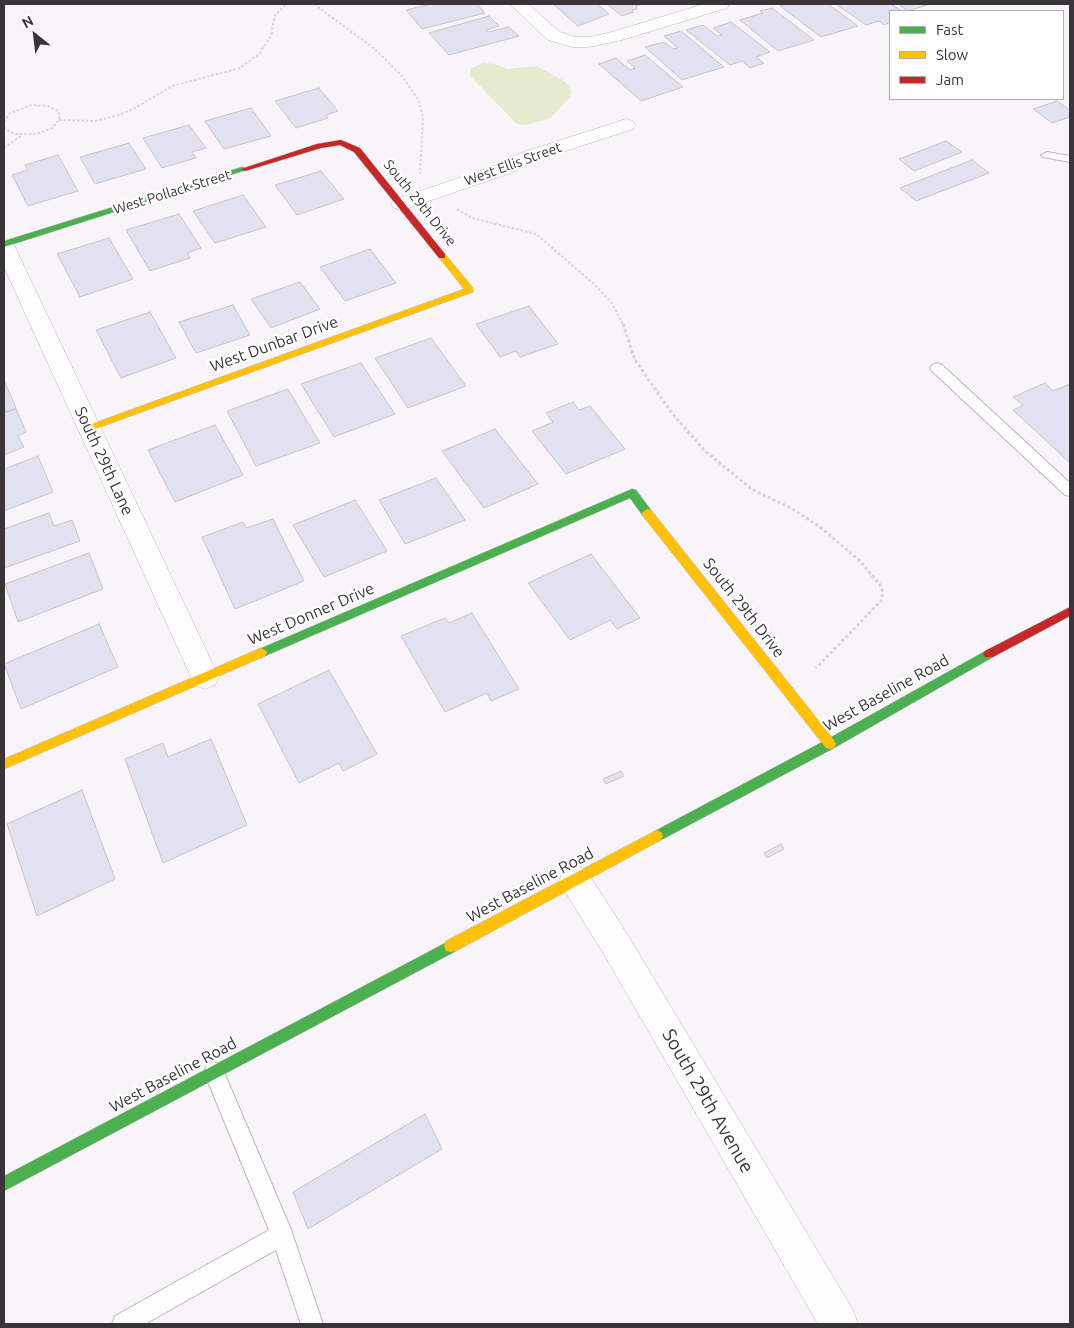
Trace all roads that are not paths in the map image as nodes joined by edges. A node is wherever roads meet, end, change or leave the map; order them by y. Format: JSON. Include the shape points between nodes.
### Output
{"nodes":[{"id":1,"x":518,"y":4,"type":"edge"},
{"id":2,"x":721,"y":4,"type":"edge"},
{"id":3,"x":626,"y":125,"type":"dead end"},
{"id":4,"x":341,"y":142,"type":"joint"},
{"id":5,"x":1047,"y":155,"type":"dead end"},
{"id":6,"x":1070,"y":159,"type":"edge"},
{"id":7,"x":400,"y":204,"type":"junction"},
{"id":8,"x":4,"y":244,"type":"edge"},
{"id":9,"x":470,"y":290,"type":"joint"},
{"id":10,"x":937,"y":368,"type":"dead end"},
{"id":11,"x":89,"y":428,"type":"junction"},
{"id":12,"x":1070,"y":492,"type":"edge"},
{"id":13,"x":632,"y":493,"type":"joint"},
{"id":14,"x":1070,"y":611,"type":"edge"},
{"id":15,"x":205,"y":677,"type":"junction"},
{"id":16,"x":830,"y":744,"type":"junction"},
{"id":17,"x":4,"y":764,"type":"edge"},
{"id":18,"x":575,"y":880,"type":"junction"},
{"id":19,"x":214,"y":1072,"type":"junction"},
{"id":20,"x":4,"y":1184,"type":"edge"},
{"id":21,"x":282,"y":1235,"type":"junction"},
{"id":22,"x":123,"y":1324,"type":"edge"},
{"id":23,"x":312,"y":1324,"type":"edge"},
{"id":24,"x":839,"y":1324,"type":"edge"}],
"edges":[{"from":1,"to":2,"type":"street","via":[[548,32],[572,42],[616,36]]},
{"from":3,"to":7,"type":"street","name":"West Ellis Street"},
{"from":4,"to":7,"type":"street","name":"South 29th Drive","via":[[358,150]]},
{"from":4,"to":8,"type":"street","name":"West Pollack Street"},
{"from":5,"to":6,"type":"lane"},
{"from":7,"to":9,"type":"street","name":"South 29th Drive"},
{"from":8,"to":11,"type":"street","name":"South 29th Lane"},
{"from":9,"to":11,"type":"street","name":"West Dunbar Drive"},
{"from":10,"to":12,"type":"lane"},
{"from":11,"to":15,"type":"street","name":"South 29th Lane"},
{"from":13,"to":15,"type":"street","name":"West Donner Drive"},
{"from":13,"to":16,"type":"street","name":"South 29th Drive"},
{"from":14,"to":16,"type":"street","name":"West Baseline Road"},
{"from":15,"to":17,"type":"street","name":"West Donner Drive"},
{"from":16,"to":18,"type":"street","name":"West Baseline Road"},
{"from":18,"to":19,"type":"street","name":"West Baseline Road"},
{"from":18,"to":24,"type":"street","name":"South 29th Avenue"},
{"from":19,"to":20,"type":"street","name":"West Baseline Road"},
{"from":19,"to":21,"type":"lane"},
{"from":21,"to":22,"type":"lane"},
{"from":21,"to":23,"type":"lane"}]}
